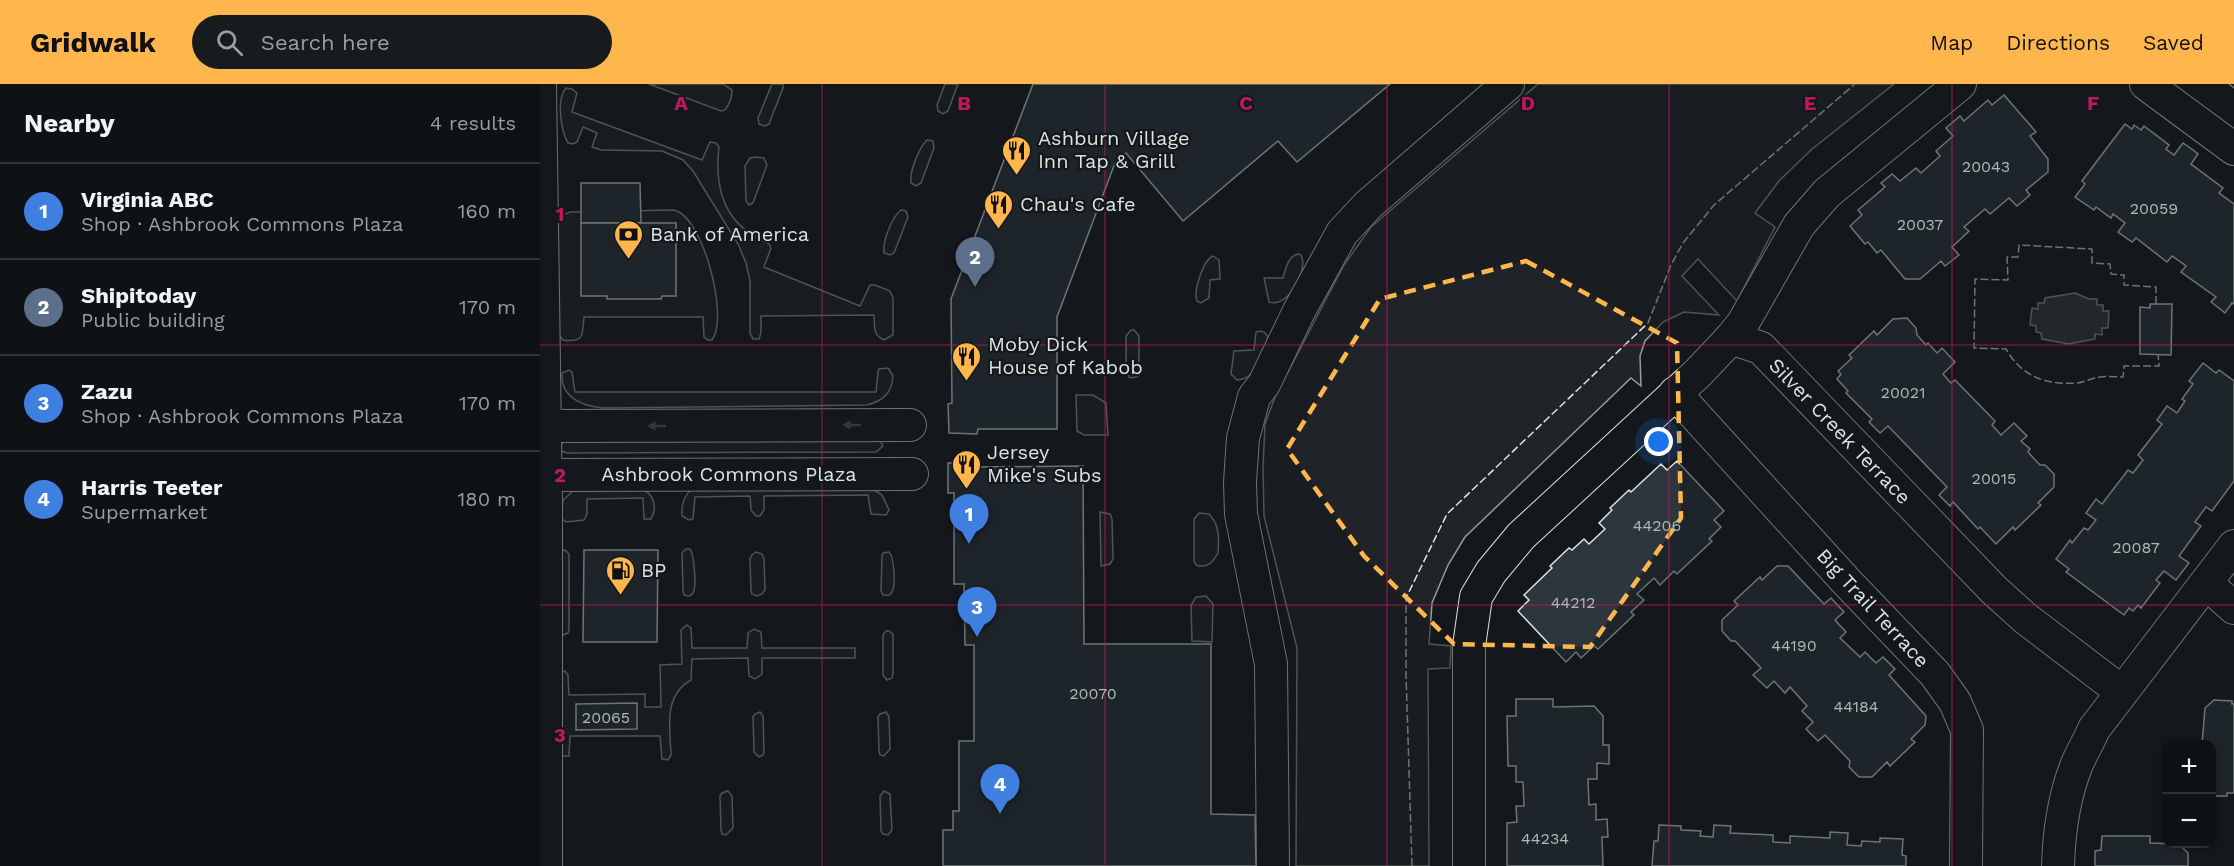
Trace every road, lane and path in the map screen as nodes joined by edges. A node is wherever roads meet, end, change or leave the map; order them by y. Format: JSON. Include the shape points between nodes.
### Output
{"nodes":[{"id":1,"x":540,"y":84,"type":"edge"},
{"id":2,"x":1508,"y":84,"type":"edge"},
{"id":3,"x":1960,"y":84,"type":"edge"},
{"id":4,"x":2146,"y":84,"type":"edge"},
{"id":5,"x":2234,"y":149,"type":"edge"},
{"id":6,"x":1731,"y":338,"type":"junction"},
{"id":7,"x":1675,"y":393,"type":"junction"},
{"id":8,"x":910,"y":424,"type":"dead end"},
{"id":9,"x":542,"y":426,"type":"edge"},
{"id":10,"x":912,"y":474,"type":"dead end"},
{"id":11,"x":543,"y":475,"type":"edge"},
{"id":12,"x":2234,"y":546,"type":"edge"},
{"id":13,"x":2206,"y":583,"type":"junction"},
{"id":14,"x":2234,"y":608,"type":"edge"},
{"id":15,"x":2122,"y":692,"type":"junction"},
{"id":16,"x":546,"y":866,"type":"edge"},
{"id":17,"x":1273,"y":866,"type":"edge"},
{"id":18,"x":1469,"y":866,"type":"edge"},
{"id":19,"x":1966,"y":866,"type":"edge"},
{"id":20,"x":2058,"y":866,"type":"edge"}],
"edges":[{"from":1,"to":9,"type":"street"},
{"from":2,"to":17,"type":"street","via":[[1368,205],[1342,233],[1254,397],[1243,438],[1241,514],[1271,664]]},
{"from":3,"to":6,"type":"street","via":[[1827,193],[1799,225]]},
{"from":4,"to":5,"type":"street"},
{"from":6,"to":7,"type":"street"},
{"from":6,"to":15,"type":"street","name":"Silver Creek Terrace","via":[[1761,348],[1994,591]]},
{"from":7,"to":18,"type":"street","via":[[1521,536],[1476,597],[1469,646]]},
{"from":7,"to":19,"type":"street","name":"Big Trail Terrace","via":[[1935,674],[1955,702],[1967,730]]},
{"from":8,"to":9,"type":"street","one_way":true},
{"from":9,"to":11,"type":"street"},
{"from":10,"to":11,"type":"street","name":"Ashbrook Commons Plaza"},
{"from":11,"to":16,"type":"street"},
{"from":12,"to":13,"type":"street"},
{"from":13,"to":14,"type":"street"},
{"from":13,"to":15,"type":"street"},
{"from":15,"to":20,"type":"street","via":[[2094,729],[2077,764],[2059,832]]}]}
